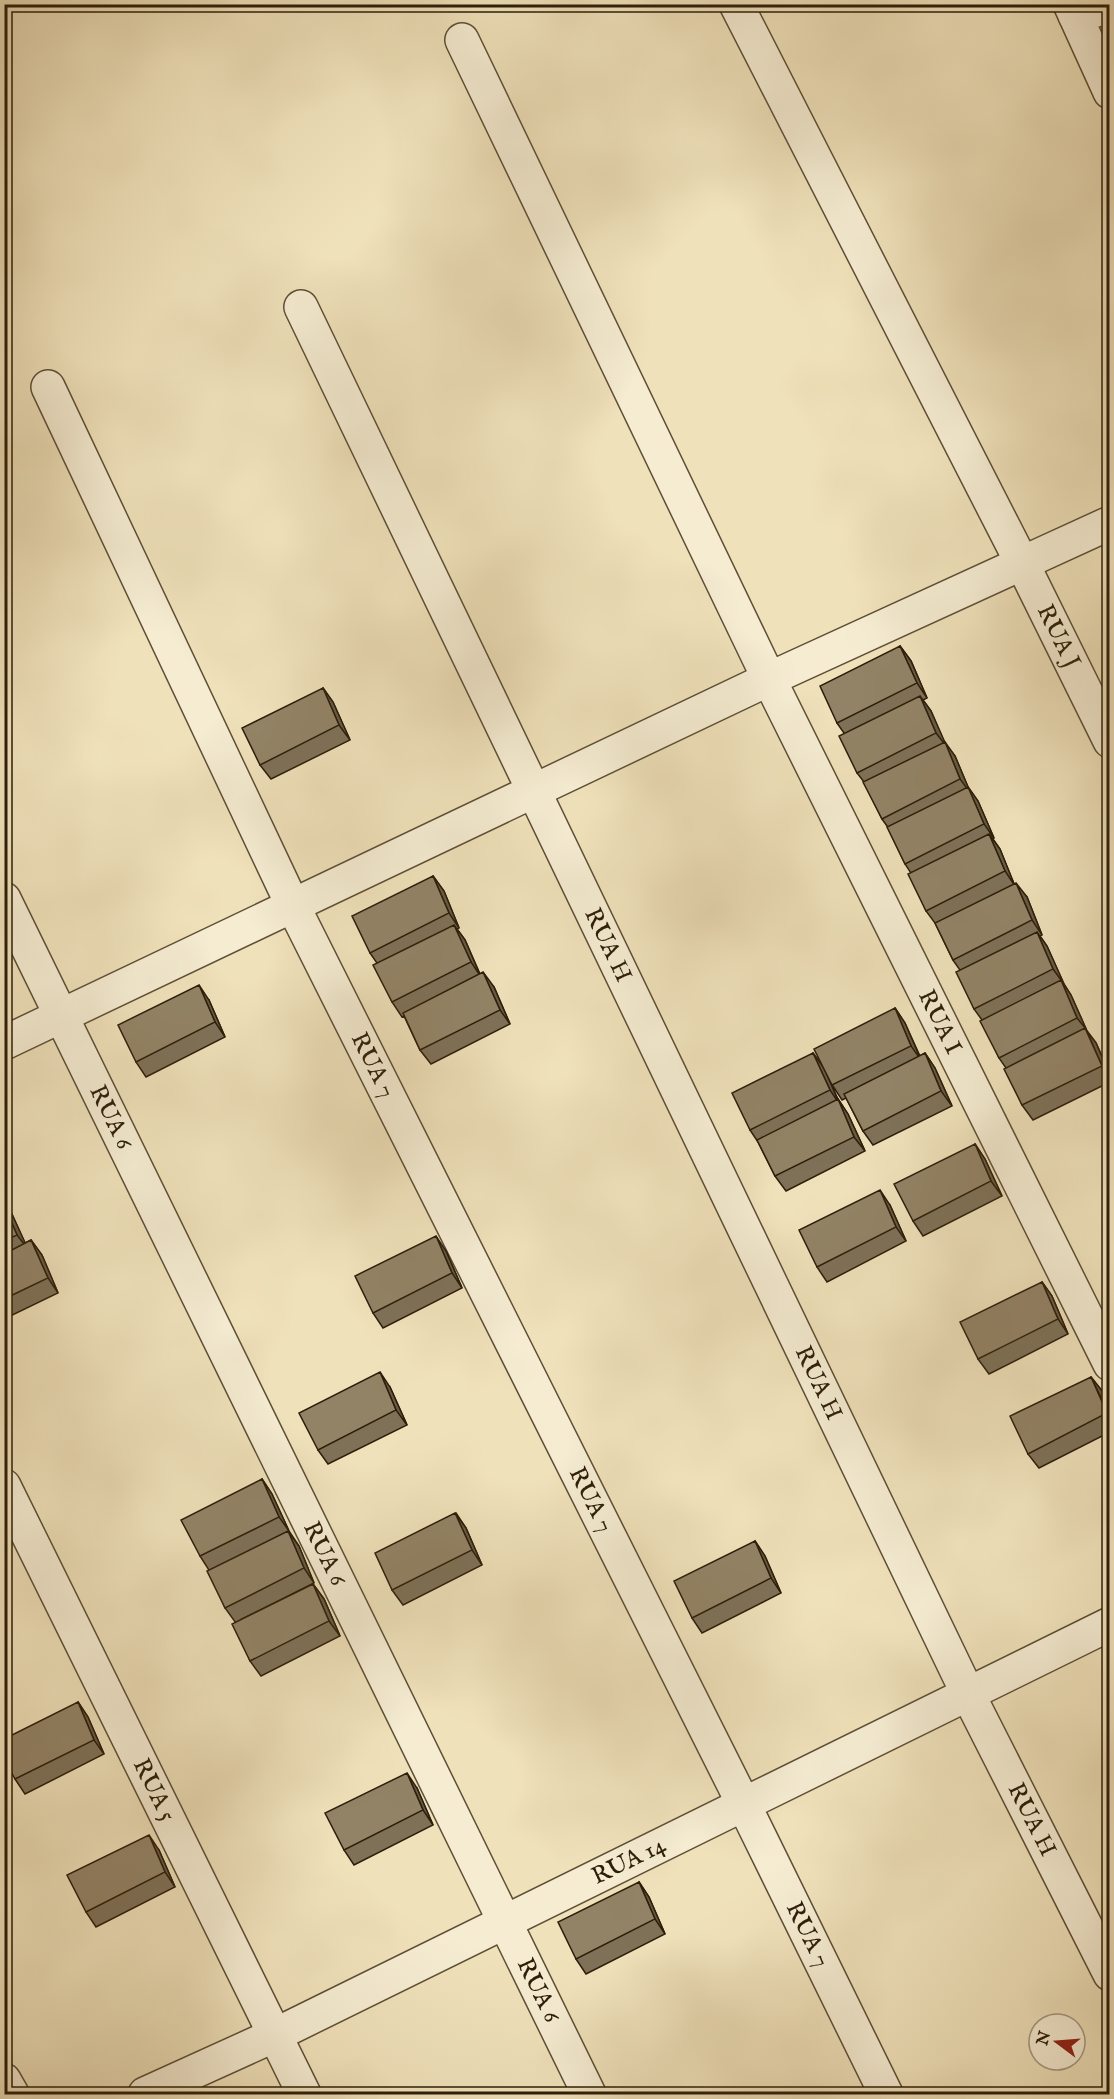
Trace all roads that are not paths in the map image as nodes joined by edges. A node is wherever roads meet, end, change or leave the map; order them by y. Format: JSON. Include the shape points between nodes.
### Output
{"nodes":[{"id":1,"x":736,"y":4,"type":"edge"},
{"id":2,"x":1110,"y":7,"type":"edge"},
{"id":3,"x":1072,"y":10,"type":"edge"},
{"id":4,"x":462,"y":40,"type":"dead end"},
{"id":5,"x":1110,"y":92,"type":"edge"},
{"id":6,"x":301,"y":307,"type":"dead end"},
{"id":7,"x":48,"y":387,"type":"dead end"},
{"id":8,"x":1110,"y":523,"type":"edge"},
{"id":9,"x":1023,"y":565,"type":"junction"},
{"id":10,"x":769,"y":679,"type":"junction"},
{"id":11,"x":1110,"y":741,"type":"edge"},
{"id":12,"x":535,"y":790,"type":"junction"},
{"id":13,"x":4,"y":899,"type":"edge"},
{"id":14,"x":292,"y":904,"type":"junction"},
{"id":15,"x":62,"y":1013,"type":"junction"},
{"id":16,"x":4,"y":1043,"type":"edge"},
{"id":17,"x":1110,"y":1364,"type":"edge"},
{"id":18,"x":4,"y":1486,"type":"edge"},
{"id":19,"x":1110,"y":1624,"type":"edge"},
{"id":20,"x":968,"y":1694,"type":"junction"},
{"id":21,"x":744,"y":1805,"type":"junction"},
{"id":22,"x":506,"y":1921,"type":"junction"},
{"id":23,"x":1110,"y":1974,"type":"edge"},
{"id":24,"x":275,"y":2035,"type":"junction"},
{"id":25,"x":4,"y":2080,"type":"edge"},
{"id":26,"x":12,"y":2094,"type":"edge"},
{"id":27,"x":145,"y":2094,"type":"edge"},
{"id":28,"x":304,"y":2094,"type":"edge"},
{"id":29,"x":589,"y":2094,"type":"edge"},
{"id":30,"x":886,"y":2094,"type":"edge"}],
"edges":[{"from":1,"to":9,"type":"street","name":"RUA J"},
{"from":2,"to":3,"type":"street"},
{"from":3,"to":5,"type":"street"},
{"from":4,"to":10,"type":"street","name":"RUA I"},
{"from":6,"to":12,"type":"street","name":"RUA H"},
{"from":7,"to":14,"type":"street","name":"RUA 7"},
{"from":8,"to":9,"type":"street"},
{"from":9,"to":10,"type":"street"},
{"from":9,"to":11,"type":"street","name":"RUA J"},
{"from":10,"to":12,"type":"street"},
{"from":10,"to":17,"type":"street","name":"RUA I"},
{"from":12,"to":14,"type":"street"},
{"from":12,"to":20,"type":"street","name":"RUA H"},
{"from":13,"to":15,"type":"street","name":"RUA 6"},
{"from":14,"to":15,"type":"street"},
{"from":14,"to":21,"type":"street","name":"RUA 7"},
{"from":15,"to":16,"type":"street"},
{"from":15,"to":22,"type":"street","name":"RUA 6"},
{"from":18,"to":24,"type":"street","name":"RUA 5"},
{"from":19,"to":20,"type":"street","name":"RUA 14"},
{"from":20,"to":21,"type":"street","name":"RUA 14"},
{"from":20,"to":23,"type":"street","name":"RUA H"},
{"from":21,"to":22,"type":"street","name":"RUA 14"},
{"from":21,"to":30,"type":"street","name":"RUA 7"},
{"from":22,"to":24,"type":"street","name":"RUA 14"},
{"from":22,"to":29,"type":"street","name":"RUA 6"},
{"from":24,"to":27,"type":"street","name":"RUA 14"},
{"from":24,"to":28,"type":"street","name":"RUA 5"},
{"from":25,"to":26,"type":"street"}]}
